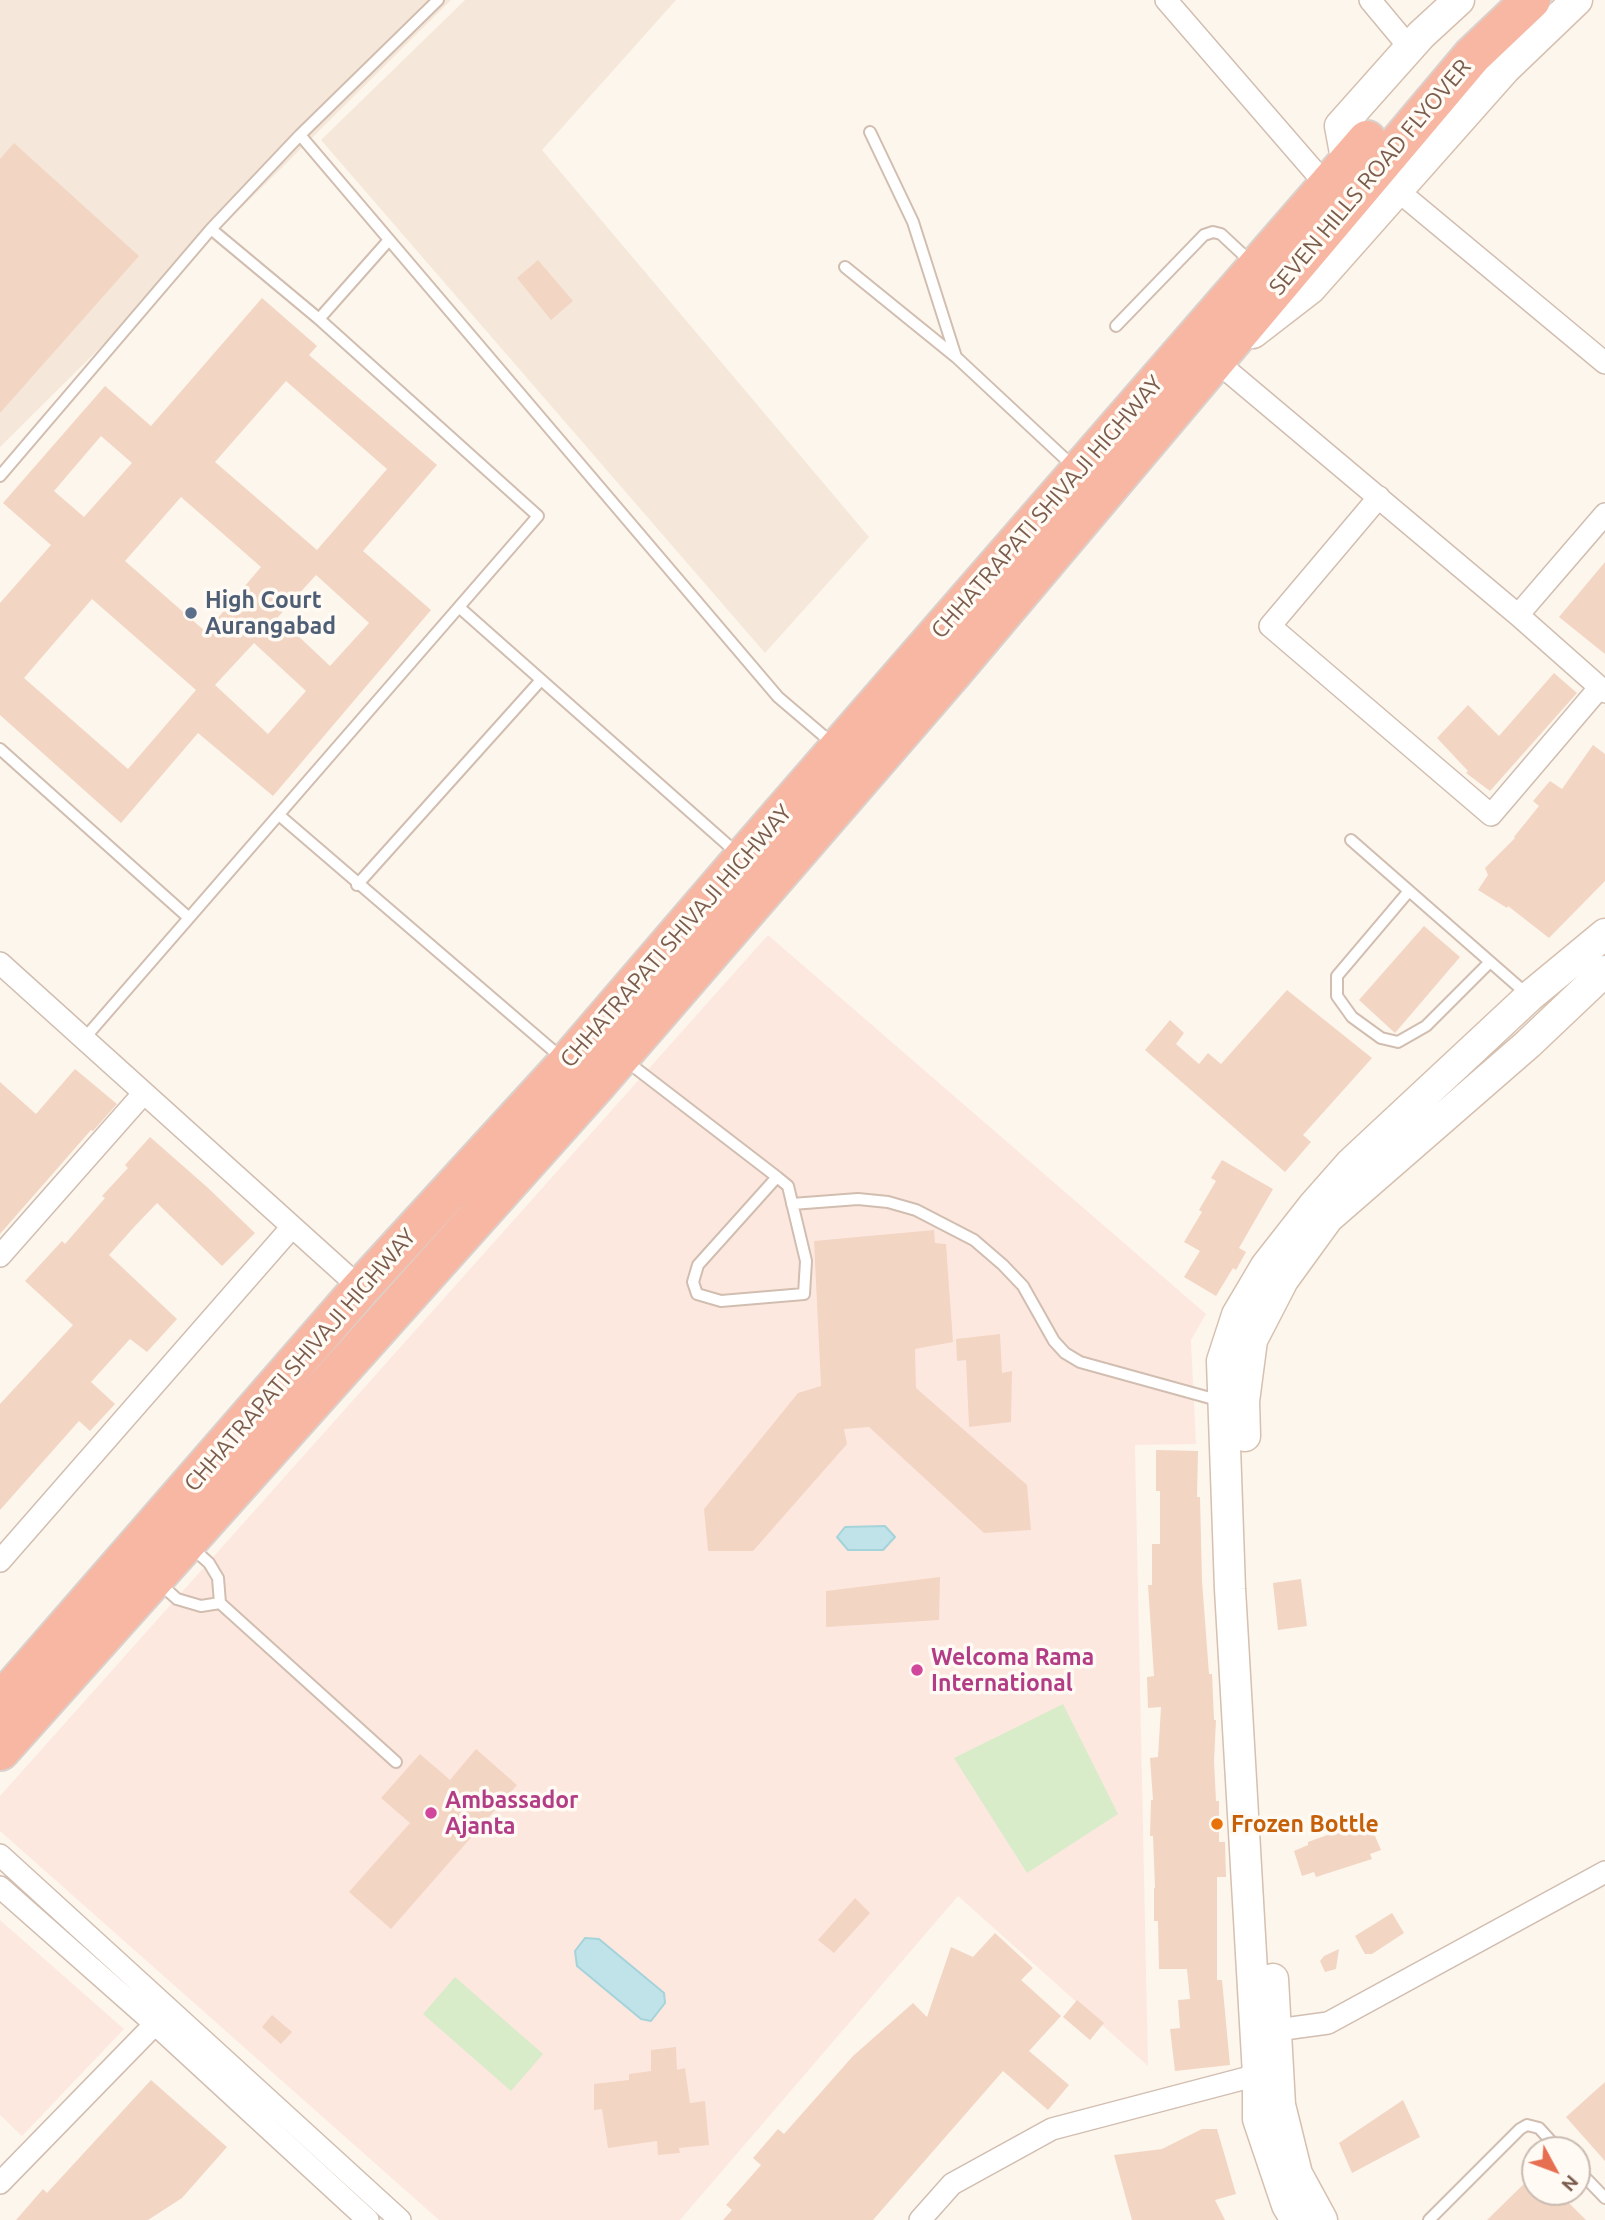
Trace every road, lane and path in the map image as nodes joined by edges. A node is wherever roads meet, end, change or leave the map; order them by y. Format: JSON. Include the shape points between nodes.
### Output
{"nodes":[{"id":1,"x":438,"y":0,"type":"edge"},
{"id":2,"x":1166,"y":0,"type":"edge"},
{"id":3,"x":1370,"y":0,"type":"edge"},
{"id":4,"x":1459,"y":0,"type":"edge"},
{"id":5,"x":1498,"y":0,"type":"edge"},
{"id":6,"x":1531,"y":0,"type":"edge"},
{"id":7,"x":1577,"y":0,"type":"edge"},
{"id":8,"x":1410,"y":48,"type":"junction"},
{"id":9,"x":870,"y":132,"type":"dead end"},
{"id":10,"x":300,"y":135,"type":"junction"},
{"id":11,"x":1347,"y":163,"type":"junction"},
{"id":12,"x":1397,"y":190,"type":"junction"},
{"id":13,"x":211,"y":229,"type":"junction"},
{"id":14,"x":389,"y":240,"type":"junction"},
{"id":15,"x":845,"y":267,"type":"dead end"},
{"id":16,"x":1261,"y":284,"type":"junction"},
{"id":17,"x":319,"y":319,"type":"junction"},
{"id":18,"x":1116,"y":326,"type":"dead end"},
{"id":19,"x":956,"y":357,"type":"junction"},
{"id":20,"x":1216,"y":361,"type":"junction"},
{"id":21,"x":1605,"y":363,"type":"edge"},
{"id":22,"x":1078,"y":472,"type":"junction"},
{"id":23,"x":0,"y":476,"type":"edge"},
{"id":24,"x":1379,"y":497,"type":"junction"},
{"id":25,"x":1605,"y":514,"type":"edge"},
{"id":26,"x":460,"y":608,"type":"junction"},
{"id":27,"x":1518,"y":615,"type":"junction"},
{"id":28,"x":541,"y":680,"type":"junction"},
{"id":29,"x":1602,"y":689,"type":"edge"},
{"id":30,"x":838,"y":748,"type":"junction"},
{"id":31,"x":0,"y":749,"type":"edge"},
{"id":32,"x":279,"y":815,"type":"junction"},
{"id":33,"x":1351,"y":840,"type":"dead end"},
{"id":34,"x":743,"y":858,"type":"junction"},
{"id":35,"x":357,"y":884,"type":"junction"},
{"id":36,"x":1409,"y":891,"type":"junction"},
{"id":37,"x":189,"y":918,"type":"junction"},
{"id":38,"x":1605,"y":934,"type":"edge"},
{"id":39,"x":1490,"y":962,"type":"junction"},
{"id":40,"x":0,"y":963,"type":"edge"},
{"id":41,"x":1605,"y":971,"type":"edge"},
{"id":42,"x":1530,"y":996,"type":"junction"},
{"id":43,"x":83,"y":1040,"type":"junction"},
{"id":44,"x":620,"y":1056,"type":"junction"},
{"id":45,"x":567,"y":1063,"type":"junction"},
{"id":46,"x":143,"y":1094,"type":"junction"},
{"id":47,"x":777,"y":1177,"type":"junction"},
{"id":48,"x":792,"y":1204,"type":"junction"},
{"id":49,"x":1320,"y":1212,"type":"junction"},
{"id":50,"x":292,"y":1227,"type":"junction"},
{"id":51,"x":0,"y":1256,"type":"edge"},
{"id":52,"x":361,"y":1288,"type":"junction"},
{"id":53,"x":390,"y":1314,"type":"junction"},
{"id":54,"x":1223,"y":1402,"type":"junction"},
{"id":55,"x":187,"y":1542,"type":"junction"},
{"id":56,"x":0,"y":1561,"type":"edge"},
{"id":57,"x":153,"y":1578,"type":"junction"},
{"id":58,"x":220,"y":1603,"type":"junction"},
{"id":59,"x":1244,"y":1658,"type":"junction"},
{"id":60,"x":0,"y":1703,"type":"edge"},
{"id":61,"x":0,"y":1751,"type":"edge"},
{"id":62,"x":396,"y":1762,"type":"dead end"},
{"id":63,"x":0,"y":1855,"type":"edge"},
{"id":64,"x":1605,"y":1872,"type":"edge"},
{"id":65,"x":0,"y":1886,"type":"edge"},
{"id":66,"x":155,"y":2024,"type":"junction"},
{"id":67,"x":1266,"y":2036,"type":"junction"},
{"id":68,"x":1268,"y":2072,"type":"junction"},
{"id":69,"x":1546,"y":2136,"type":"edge"},
{"id":70,"x":0,"y":2183,"type":"edge"},
{"id":71,"x":1591,"y":2184,"type":"edge"},
{"id":72,"x":1605,"y":2198,"type":"edge"},
{"id":73,"x":365,"y":2214,"type":"edge"},
{"id":74,"x":400,"y":2220,"type":"edge"},
{"id":75,"x":920,"y":2220,"type":"edge"},
{"id":76,"x":1296,"y":2220,"type":"edge"},
{"id":77,"x":1322,"y":2220,"type":"edge"},
{"id":78,"x":1429,"y":2220,"type":"edge"}],
"edges":[{"from":1,"to":10,"type":"lane"},
{"from":2,"to":11,"type":"street"},
{"from":3,"to":8,"type":"street"},
{"from":4,"to":8,"type":"street"},
{"from":5,"to":11,"type":"highway","name":"SEVEN HILLS ROAD FLYOVER","via":[[1448,46]]},
{"from":6,"to":16,"type":"highway","name":"SEVEN HILLS ROAD FLYOVER","via":[[1472,56]]},
{"from":7,"to":12,"type":"street","via":[[1505,69]]},
{"from":8,"to":11,"type":"street","via":[[1340,126]]},
{"from":9,"to":19,"type":"lane","via":[[914,222]]},
{"from":10,"to":13,"type":"lane"},
{"from":10,"to":14,"type":"lane"},
{"from":11,"to":16,"type":"highway","name":"CHHATRAPATI SHIVAJI HIGHWAY"},
{"from":12,"to":20,"type":"street","via":[[1310,289]]},
{"from":12,"to":21,"type":"street"},
{"from":13,"to":17,"type":"lane"},
{"from":13,"to":23,"type":"lane"},
{"from":14,"to":17,"type":"lane"},
{"from":14,"to":30,"type":"lane","via":[[778,696]]},
{"from":15,"to":19,"type":"lane"},
{"from":16,"to":18,"type":"lane","via":[[1221,234],[1213,232],[1204,235]]},
{"from":16,"to":20,"type":"highway","name":"SEVEN HILLS ROAD FLYOVER"},
{"from":16,"to":22,"type":"highway","name":"CHHATRAPATI SHIVAJI HIGHWAY"},
{"from":17,"to":26,"type":"lane","via":[[538,516]]},
{"from":19,"to":22,"type":"lane"},
{"from":20,"to":24,"type":"street"},
{"from":20,"to":44,"type":"highway","name":"CHHATRAPATI SHIVAJI HIGHWAY"},
{"from":22,"to":30,"type":"highway","name":"CHHATRAPATI SHIVAJI HIGHWAY"},
{"from":24,"to":27,"type":"street"},
{"from":24,"to":29,"type":"street","via":[[1270,626],[1491,815]]},
{"from":25,"to":27,"type":"street"},
{"from":26,"to":28,"type":"lane"},
{"from":26,"to":32,"type":"lane"},
{"from":27,"to":29,"type":"street"},
{"from":28,"to":34,"type":"lane"},
{"from":28,"to":35,"type":"lane"},
{"from":30,"to":34,"type":"highway","name":"CHHATRAPATI SHIVAJI HIGHWAY"},
{"from":31,"to":37,"type":"lane"},
{"from":32,"to":35,"type":"lane"},
{"from":32,"to":37,"type":"lane"},
{"from":33,"to":36,"type":"lane"},
{"from":34,"to":45,"type":"highway","name":"CHHATRAPATI SHIVAJI HIGHWAY"},
{"from":35,"to":45,"type":"lane"},
{"from":36,"to":39,"type":"lane"},
{"from":36,"to":39,"type":"lane","via":[[1337,976],[1337,996],[1352,1017],[1381,1038],[1398,1042],[1426,1026]]},
{"from":37,"to":43,"type":"lane"},
{"from":38,"to":42,"type":"street"},
{"from":39,"to":42,"type":"lane"},
{"from":40,"to":43,"type":"street"},
{"from":41,"to":49,"type":"street","via":[[1528,1044]]},
{"from":42,"to":49,"type":"street","via":[[1351,1163]]},
{"from":43,"to":46,"type":"street"},
{"from":44,"to":47,"type":"lane"},
{"from":44,"to":53,"type":"highway","name":"CHHATRAPATI SHIVAJI HIGHWAY"},
{"from":45,"to":52,"type":"highway","name":"CHHATRAPATI SHIVAJI HIGHWAY"},
{"from":46,"to":50,"type":"street"},
{"from":46,"to":51,"type":"street"},
{"from":47,"to":48,"type":"lane","via":[[788,1186]]},
{"from":47,"to":48,"type":"lane","via":[[698,1265],[693,1282],[697,1294],[721,1301],[804,1294],[806,1261]]},
{"from":48,"to":54,"type":"lane","via":[[858,1199],[888,1202],[926,1215],[974,1240],[1003,1265],[1023,1286],[1065,1353],[1080,1362]]},
{"from":49,"to":54,"type":"street","via":[[1266,1266],[1237,1315],[1222,1361]]},
{"from":49,"to":59,"type":"street","via":[[1252,1340],[1244,1401]]},
{"from":50,"to":52,"type":"street"},
{"from":50,"to":56,"type":"street"},
{"from":52,"to":53,"type":"street"},
{"from":52,"to":60,"type":"highway","name":"CHHATRAPATI SHIVAJI HIGHWAY"},
{"from":53,"to":55,"type":"highway","name":"CHHATRAPATI SHIVAJI HIGHWAY"},
{"from":54,"to":59,"type":"street"},
{"from":55,"to":57,"type":"highway","name":"CHHATRAPATI SHIVAJI HIGHWAY"},
{"from":55,"to":58,"type":"lane","via":[[218,1578]]},
{"from":57,"to":58,"type":"lane","via":[[177,1598],[201,1606]]},
{"from":57,"to":61,"type":"highway","name":"CHHATRAPATI SHIVAJI HIGHWAY"},
{"from":58,"to":62,"type":"lane"},
{"from":59,"to":67,"type":"street"},
{"from":63,"to":73,"type":"street"},
{"from":64,"to":67,"type":"street","via":[[1328,2023]]},
{"from":65,"to":66,"type":"street"},
{"from":66,"to":70,"type":"street"},
{"from":66,"to":73,"type":"street"},
{"from":67,"to":68,"type":"street"},
{"from":68,"to":75,"type":"street","via":[[1052,2129],[952,2184]]},
{"from":68,"to":76,"type":"street","via":[[1258,2119]]},
{"from":68,"to":77,"type":"street","via":[[1297,2174]]},
{"from":69,"to":78,"type":"lane","via":[[1527,2125],[1520,2129]]},
{"from":71,"to":72,"type":"lane"},
{"from":73,"to":74,"type":"street"}]}
